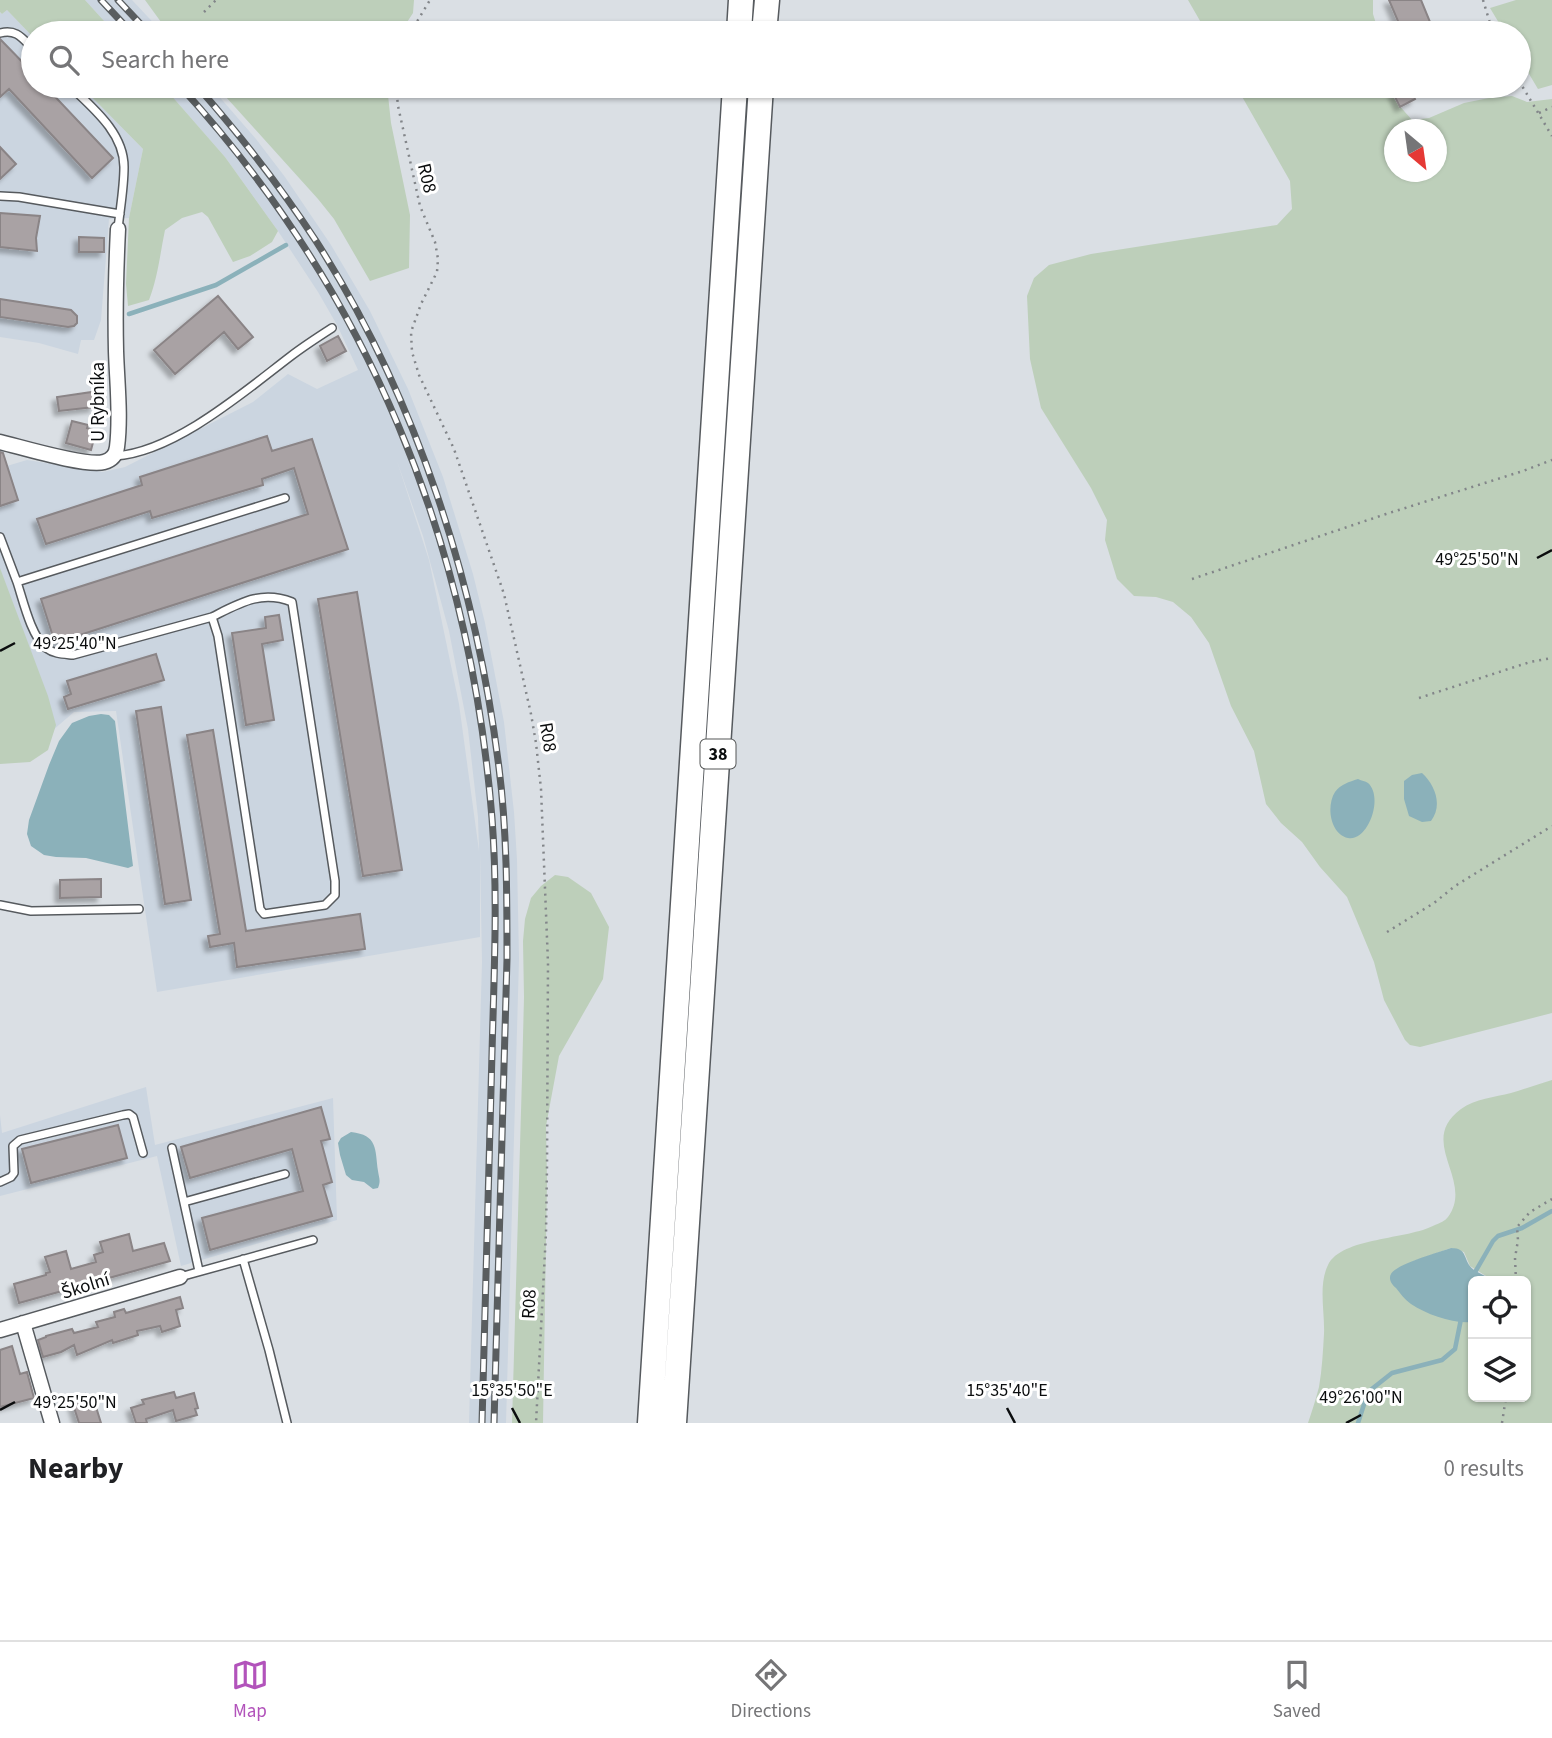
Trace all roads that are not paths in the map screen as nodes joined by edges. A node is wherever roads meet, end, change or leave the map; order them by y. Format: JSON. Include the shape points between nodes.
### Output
{"nodes":[{"id":1,"x":741,"y":0,"type":"edge"},
{"id":2,"x":767,"y":0,"type":"edge"},
{"id":3,"x":739,"y":21,"type":"edge"},
{"id":4,"x":765,"y":21,"type":"edge"},
{"id":5,"x":0,"y":33,"type":"edge"},
{"id":6,"x":21,"y":37,"type":"edge"},
{"id":7,"x":83,"y":98,"type":"edge"},
{"id":8,"x":734,"y":98,"type":"edge"},
{"id":9,"x":760,"y":98,"type":"edge"},
{"id":10,"x":0,"y":196,"type":"edge"},
{"id":11,"x":120,"y":214,"type":"junction"},
{"id":12,"x":118,"y":229,"type":"joint"},
{"id":13,"x":332,"y":328,"type":"dead end"},
{"id":14,"x":0,"y":442,"type":"edge"},
{"id":15,"x":115,"y":456,"type":"junction"},
{"id":16,"x":285,"y":498,"type":"dead end"},
{"id":17,"x":0,"y":537,"type":"edge"},
{"id":18,"x":16,"y":582,"type":"junction"},
{"id":19,"x":212,"y":617,"type":"junction"},
{"id":20,"x":0,"y":905,"type":"edge"},
{"id":21,"x":139,"y":909,"type":"dead end"},
{"id":22,"x":172,"y":1148,"type":"dead end"},
{"id":23,"x":143,"y":1153,"type":"dead end"},
{"id":24,"x":285,"y":1174,"type":"dead end"},
{"id":25,"x":0,"y":1182,"type":"edge"},
{"id":26,"x":184,"y":1202,"type":"junction"},
{"id":27,"x":313,"y":1240,"type":"dead end"},
{"id":28,"x":243,"y":1259,"type":"junction"},
{"id":29,"x":199,"y":1271,"type":"junction"},
{"id":30,"x":180,"y":1277,"type":"joint"},
{"id":31,"x":23,"y":1323,"type":"junction"},
{"id":32,"x":0,"y":1330,"type":"edge"},
{"id":33,"x":52,"y":1423,"type":"edge"},
{"id":34,"x":287,"y":1423,"type":"edge"},
{"id":35,"x":650,"y":1423,"type":"edge"},
{"id":36,"x":674,"y":1423,"type":"edge"}],
"edges":[{"from":1,"to":3,"type":"highway"},
{"from":2,"to":4,"type":"highway"},
{"from":5,"to":6,"type":"lane","via":[[10,31]]},
{"from":7,"to":11,"type":"lane","via":[[104,118],[121,147]]},
{"from":8,"to":35,"type":"highway","number":"38"},
{"from":9,"to":36,"type":"highway","number":"38"},
{"from":10,"to":11,"type":"lane"},
{"from":11,"to":12,"type":"lane"},
{"from":12,"to":15,"type":"street","name":"U Rybníka"},
{"from":13,"to":15,"type":"lane","via":[[204,420],[137,452]]},
{"from":14,"to":15,"type":"street","name":"U Rybníka","via":[[92,463]]},
{"from":16,"to":18,"type":"lane"},
{"from":17,"to":18,"type":"lane"},
{"from":18,"to":19,"type":"lane","via":[[36,636],[46,648],[61,654],[73,655]]},
{"from":19,"to":19,"type":"lane","via":[[260,909],[264,914],[325,905],[335,895],[335,881],[292,602],[261,596]]},
{"from":20,"to":21,"type":"lane","via":[[31,911]]},
{"from":22,"to":26,"type":"lane"},
{"from":23,"to":25,"type":"lane","via":[[133,1117],[123,1115],[15,1142],[14,1174]]},
{"from":24,"to":26,"type":"lane"},
{"from":26,"to":29,"type":"lane"},
{"from":27,"to":28,"type":"lane"},
{"from":28,"to":29,"type":"lane"},
{"from":28,"to":34,"type":"lane"},
{"from":29,"to":30,"type":"lane"},
{"from":30,"to":31,"type":"street","name":"Školní"},
{"from":31,"to":32,"type":"street","name":"Školní"},
{"from":31,"to":33,"type":"street"}]}
